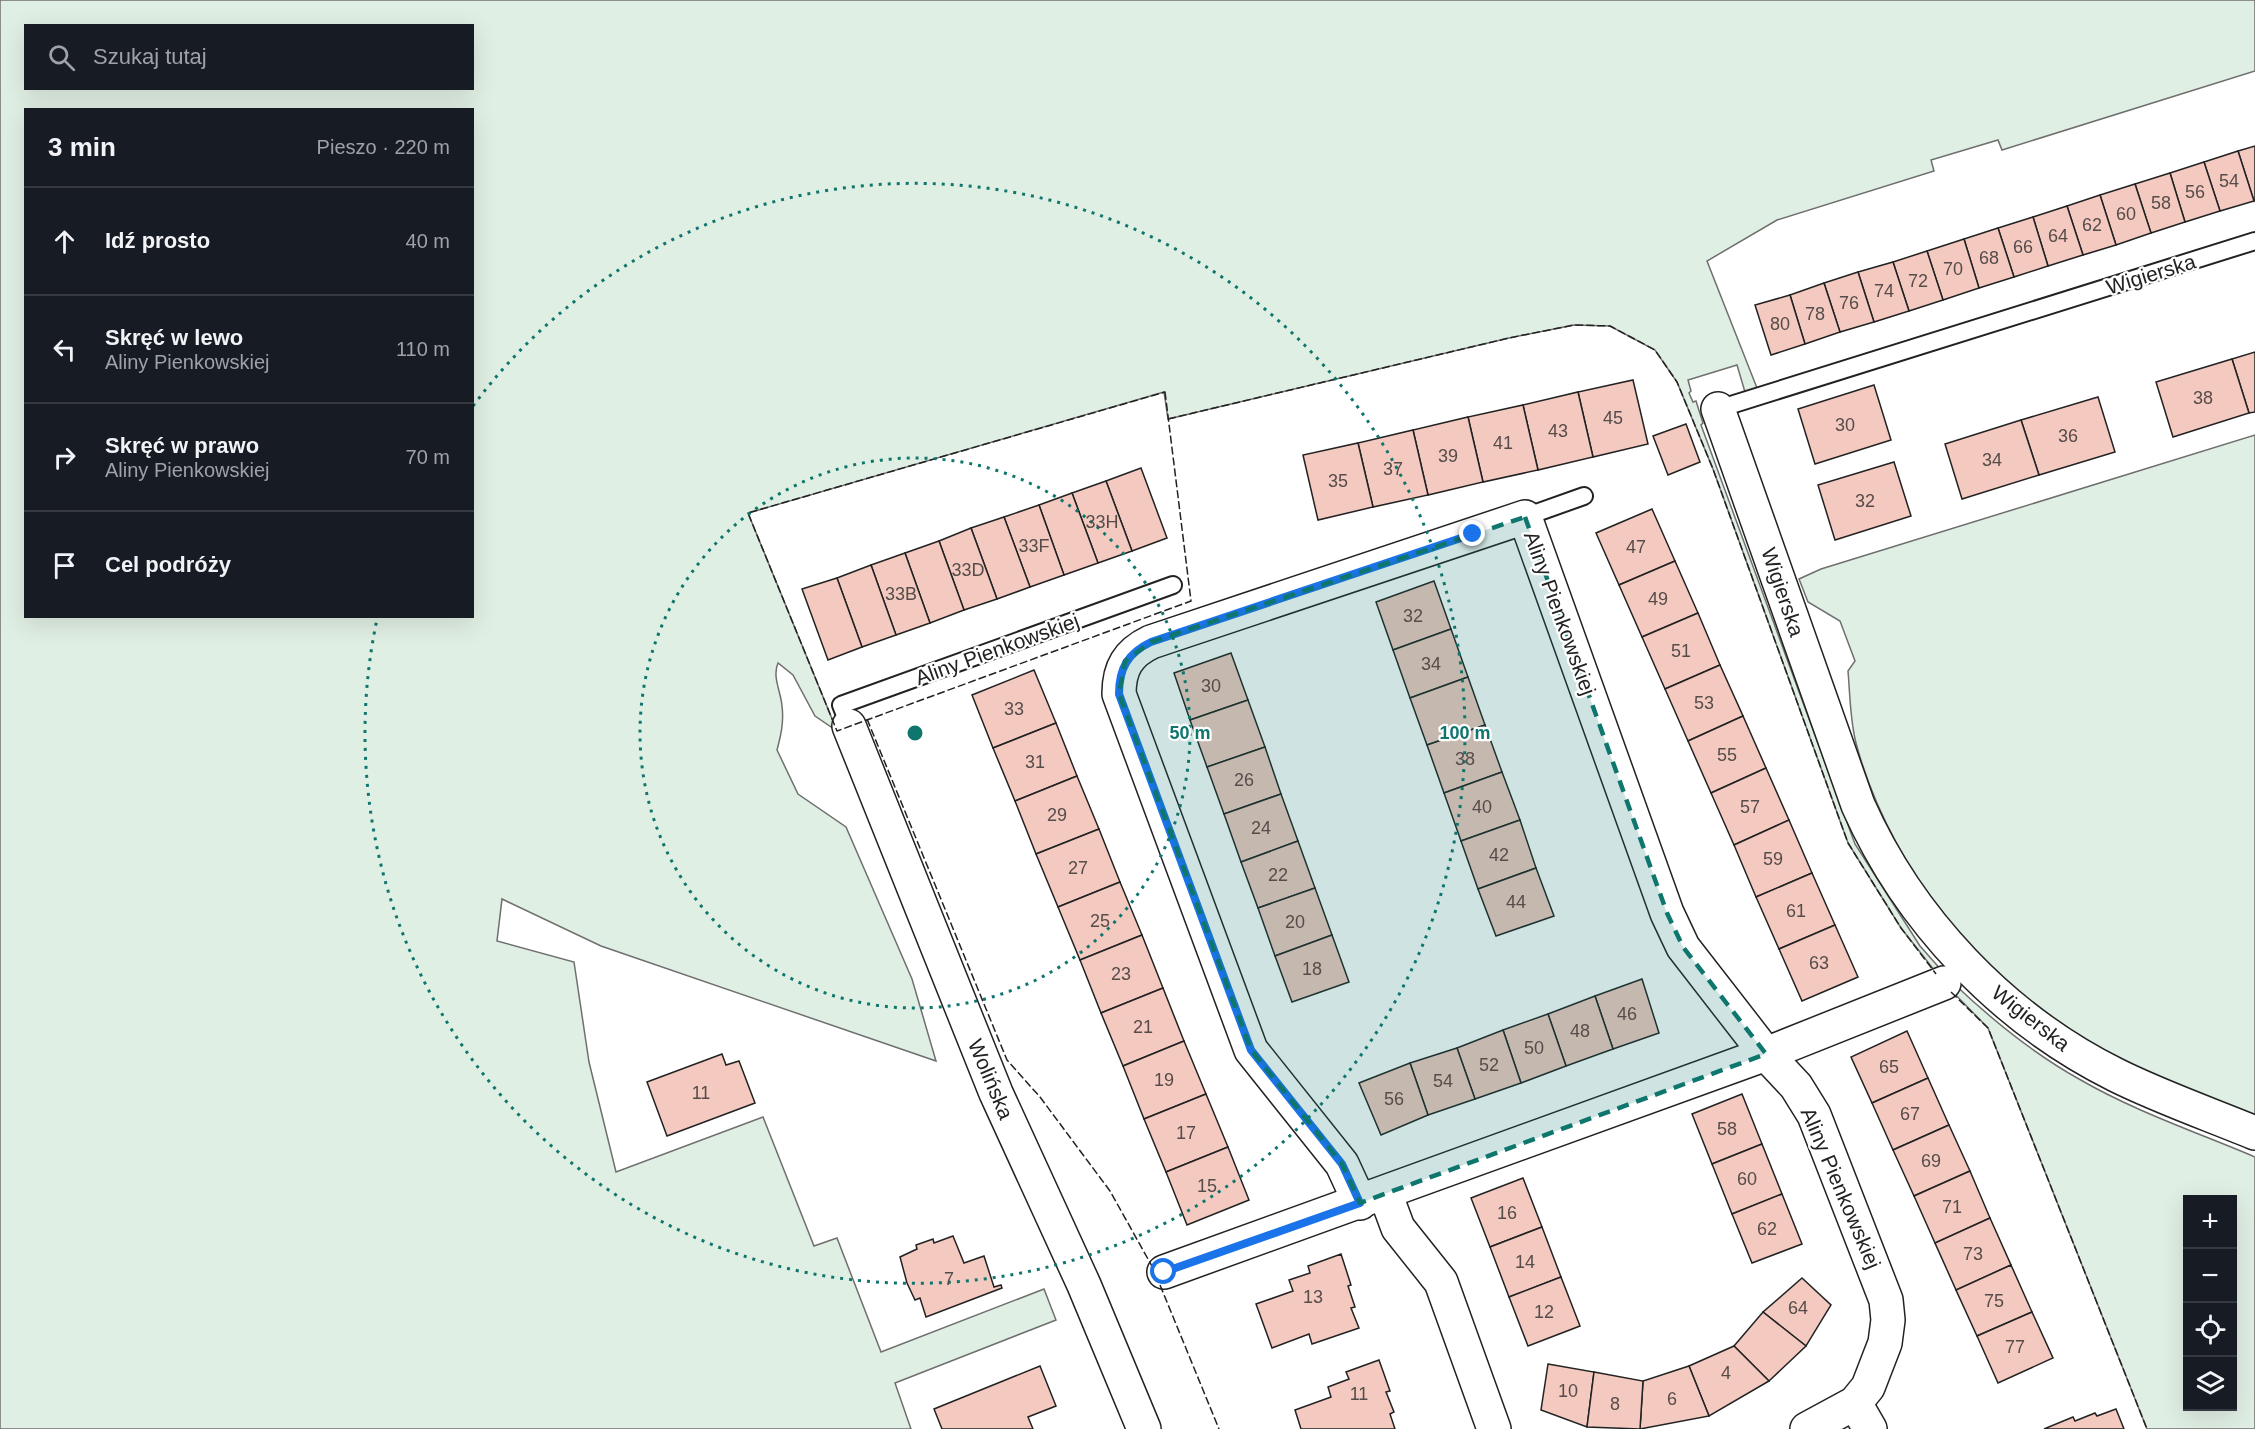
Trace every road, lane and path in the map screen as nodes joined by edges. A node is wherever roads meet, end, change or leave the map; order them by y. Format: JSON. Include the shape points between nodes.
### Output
{"nodes":[{"id":1,"x":2255,"y":241,"type":"edge"},
{"id":2,"x":1718,"y":409,"type":"joint"},
{"id":3,"x":1584,"y":496,"type":"dead end"},
{"id":4,"x":1526,"y":518,"type":"junction"},
{"id":5,"x":1173,"y":585,"type":"dead end"},
{"id":6,"x":849,"y":726,"type":"joint"},
{"id":7,"x":1944,"y":983,"type":"dead end"},
{"id":8,"x":1766,"y":1054,"type":"junction"},
{"id":9,"x":2255,"y":1133,"type":"edge"},
{"id":10,"x":1372,"y":1198,"type":"junction"},
{"id":11,"x":1164,"y":1272,"type":"dead end"},
{"id":12,"x":1862,"y":1416,"type":"edge"},
{"id":13,"x":1143,"y":1429,"type":"edge"},
{"id":14,"x":1494,"y":1429,"type":"edge"},
{"id":15,"x":1807,"y":1429,"type":"edge"}],
"edges":[{"from":1,"to":2,"type":"lane","name":"Wigierska"},
{"from":2,"to":9,"type":"street","name":"Wigierska","via":[[1858,806],[1885,859],[1923,916],[1966,965],[2051,1036],[2116,1075]]},
{"from":3,"to":4,"type":"lane"},
{"from":4,"to":8,"type":"street","name":"Aliny Pienkowskiej","via":[[1671,921],[1683,947]]},
{"from":4,"to":10,"type":"street","name":"Aliny Pienkowskiej","via":[[1151,642],[1136,649],[1125,661],[1119,679],[1119,694],[1251,1050]]},
{"from":5,"to":6,"type":"lane","name":"Aliny Pienkowskiej","via":[[842,705]]},
{"from":6,"to":13,"type":"street","name":"Wolińska","via":[[996,1093],[1084,1285]]},
{"from":7,"to":8,"type":"street"},
{"from":8,"to":10,"type":"street"},
{"from":8,"to":12,"type":"street","name":"Aliny Pienkowskiej","via":[[1796,1086],[1814,1115],[1886,1300],[1885,1343]]},
{"from":10,"to":11,"type":"street"},
{"from":10,"to":14,"type":"street","name":"Aliny Pienkowskiej","via":[[1441,1282]]},
{"from":12,"to":15,"type":"street","name":"Aliny Pienkowskiej"}]}
